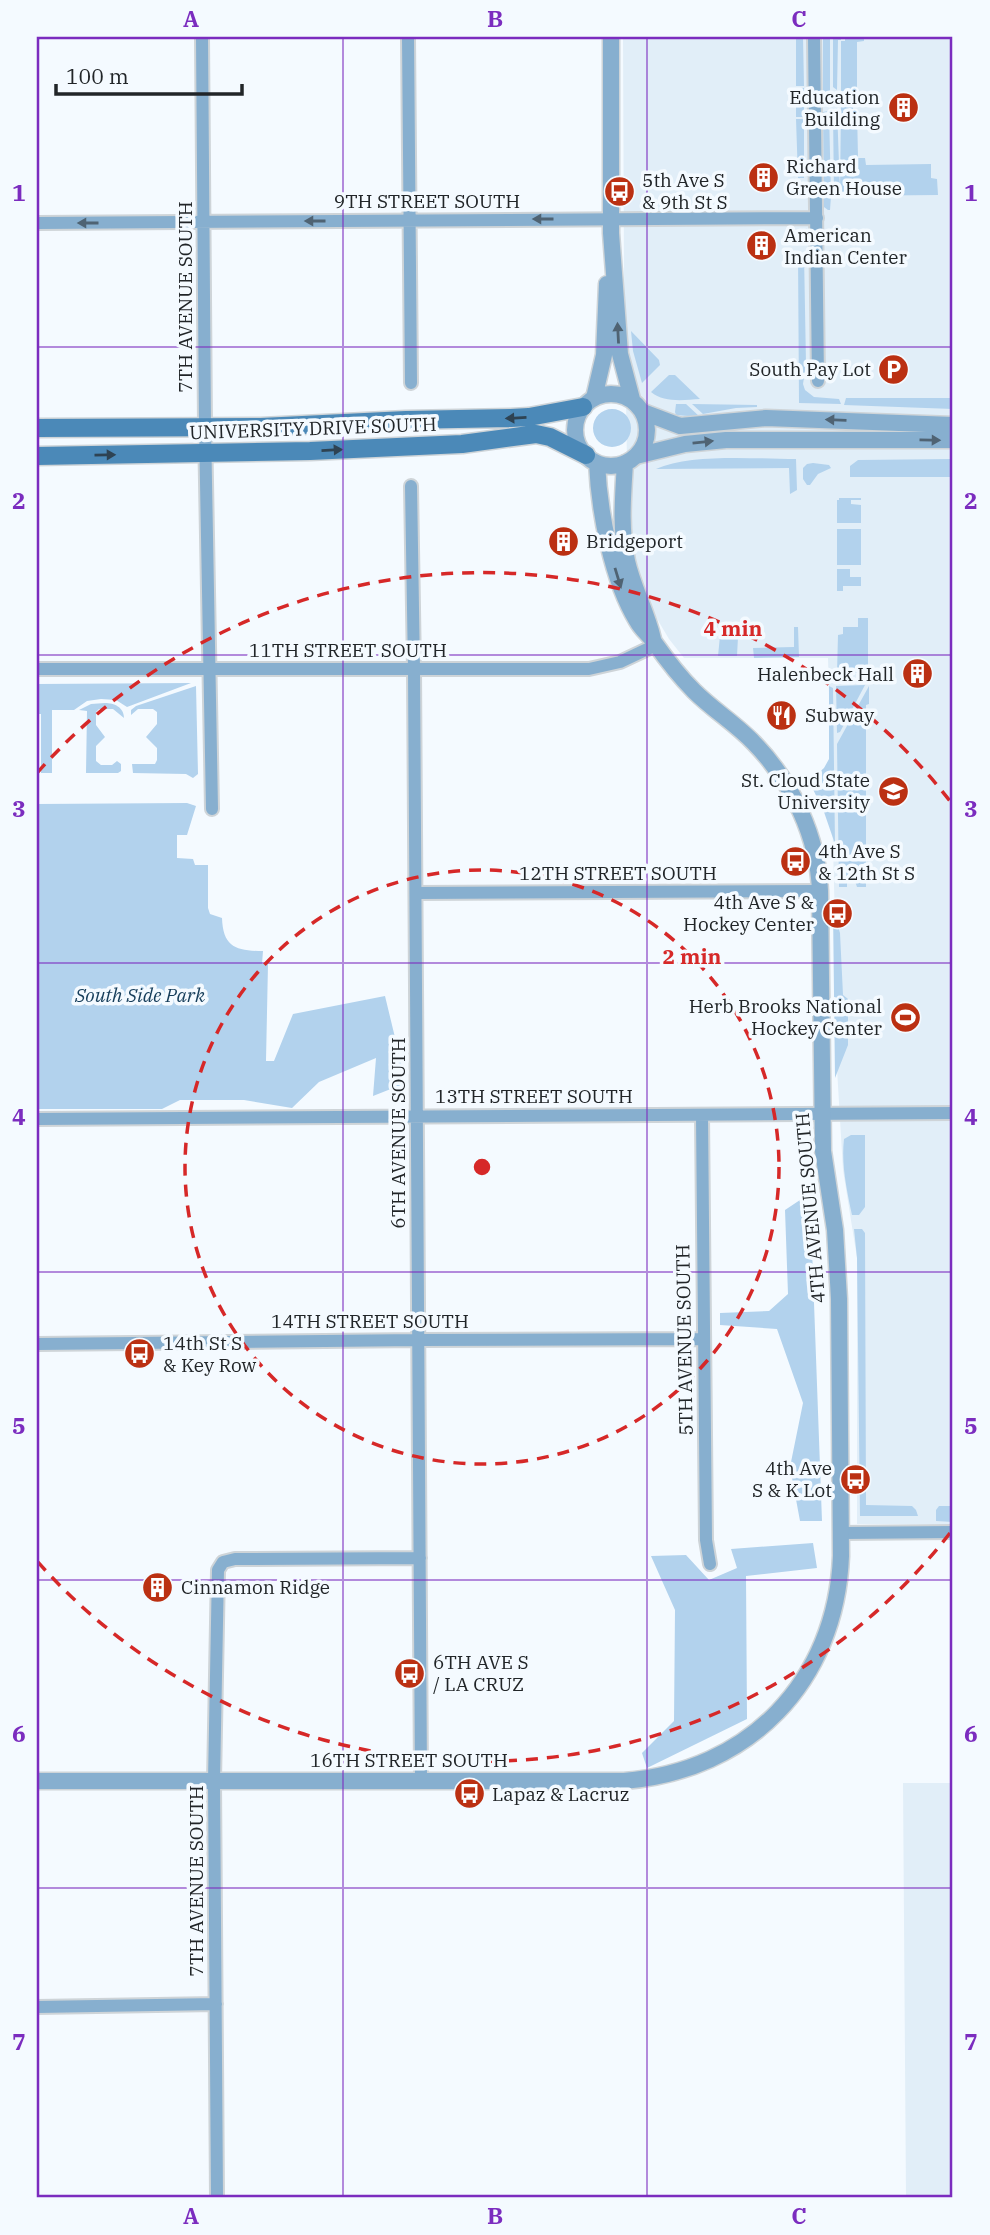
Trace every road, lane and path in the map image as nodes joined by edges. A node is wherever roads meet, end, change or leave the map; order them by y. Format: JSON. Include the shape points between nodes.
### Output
{"nodes":[{"id":1,"x":202,"y":37,"type":"edge"},
{"id":2,"x":408,"y":37,"type":"edge"},
{"id":3,"x":611,"y":37,"type":"edge"},
{"id":4,"x":814,"y":37,"type":"edge"},
{"id":5,"x":817,"y":218,"type":"junction"},
{"id":6,"x":410,"y":220,"type":"junction"},
{"id":7,"x":204,"y":222,"type":"junction"},
{"id":8,"x":37,"y":223,"type":"edge"},
{"id":9,"x":611,"y":226,"type":"junction"},
{"id":10,"x":818,"y":381,"type":"dead end"},
{"id":11,"x":411,"y":383,"type":"dead end"},
{"id":12,"x":632,"y":399,"type":"junction"},
{"id":13,"x":588,"y":402,"type":"junction"},
{"id":14,"x":643,"y":412,"type":"junction"},
{"id":15,"x":953,"y":425,"type":"edge"},
{"id":16,"x":205,"y":427,"type":"junction"},
{"id":17,"x":37,"y":428,"type":"edge"},
{"id":18,"x":953,"y":440,"type":"edge"},
{"id":19,"x":205,"y":453,"type":"junction"},
{"id":20,"x":37,"y":456,"type":"edge"},
{"id":21,"x":591,"y":459,"type":"junction"},
{"id":22,"x":631,"y":460,"type":"junction"},
{"id":23,"x":411,"y":486,"type":"dead end"},
{"id":24,"x":654,"y":643,"type":"junction"},
{"id":25,"x":37,"y":669,"type":"edge"},
{"id":26,"x":414,"y":669,"type":"junction"},
{"id":27,"x":208,"y":670,"type":"junction"},
{"id":28,"x":212,"y":808,"type":"dead end"},
{"id":29,"x":820,"y":891,"type":"junction"},
{"id":30,"x":416,"y":894,"type":"junction"},
{"id":31,"x":822,"y":1113,"type":"junction"},
{"id":32,"x":953,"y":1113,"type":"edge"},
{"id":33,"x":702,"y":1115,"type":"junction"},
{"id":34,"x":417,"y":1116,"type":"junction"},
{"id":35,"x":37,"y":1119,"type":"edge"},
{"id":36,"x":418,"y":1339,"type":"junction"},
{"id":37,"x":704,"y":1339,"type":"junction"},
{"id":38,"x":37,"y":1344,"type":"edge"},
{"id":39,"x":841,"y":1532,"type":"junction"},
{"id":40,"x":953,"y":1532,"type":"edge"},
{"id":41,"x":420,"y":1558,"type":"junction"},
{"id":42,"x":710,"y":1564,"type":"dead end"},
{"id":43,"x":767,"y":1723,"type":"joint"},
{"id":44,"x":37,"y":1781,"type":"edge"},
{"id":45,"x":214,"y":1781,"type":"junction"},
{"id":46,"x":421,"y":1781,"type":"junction"},
{"id":47,"x":216,"y":2004,"type":"junction"},
{"id":48,"x":37,"y":2007,"type":"edge"},
{"id":49,"x":217,"y":2198,"type":"edge"}],
"edges":[{"from":1,"to":7,"type":"street","name":"7TH AVENUE SOUTH"},
{"from":2,"to":6,"type":"street"},
{"from":3,"to":9,"type":"street"},
{"from":4,"to":5,"type":"street"},
{"from":5,"to":9,"type":"street","name":"9TH STREET SOUTH"},
{"from":5,"to":10,"type":"street"},
{"from":6,"to":7,"type":"street","name":"9TH STREET SOUTH","one_way":true},
{"from":9,"to":6,"type":"street","name":"9TH STREET SOUTH","one_way":true},
{"from":6,"to":11,"type":"street"},
{"from":7,"to":8,"type":"street","name":"9TH STREET SOUTH","one_way":true},
{"from":7,"to":16,"type":"street","name":"7TH AVENUE SOUTH"},
{"from":12,"to":9,"type":"street","one_way":true,"via":[[619,347]]},
{"from":9,"to":13,"type":"street","via":[[604,355]]},
{"from":12,"to":13,"type":"street","via":[[613,393]]},
{"from":12,"to":14,"type":"street"},
{"from":13,"to":16,"type":"main road","name":"UNIVERSITY DRIVE SOUTH","one_way":true,"via":[[530,417]]},
{"from":13,"to":21,"type":"street","via":[[575,426],[576,437]]},
{"from":15,"to":14,"type":"street","one_way":true,"via":[[765,418],[680,426]]},
{"from":14,"to":22,"type":"street","via":[[647,435]]},
{"from":16,"to":17,"type":"main road","name":"UNIVERSITY DRIVE SOUTH"},
{"from":16,"to":19,"type":"street","name":"7TH AVENUE SOUTH"},
{"from":22,"to":18,"type":"street","one_way":true,"via":[[685,444],[726,440]]},
{"from":20,"to":19,"type":"main road","name":"UNIVERSITY DRIVE SOUTH","one_way":true},
{"from":19,"to":21,"type":"main road","name":"UNIVERSITY DRIVE SOUTH","one_way":true,"via":[[462,444],[536,434]]},
{"from":19,"to":27,"type":"street","name":"7TH AVENUE SOUTH"},
{"from":21,"to":22,"type":"street","via":[[616,466]]},
{"from":21,"to":24,"type":"street","one_way":true,"via":[[623,595]]},
{"from":22,"to":24,"type":"street","via":[[622,514],[625,547]]},
{"from":23,"to":26,"type":"street","name":"6TH AVENUE SOUTH"},
{"from":24,"to":26,"type":"street","name":"11TH STREET SOUTH","via":[[620,662],[597,668]]},
{"from":24,"to":29,"type":"street","name":"4TH AVENUE SOUTH","via":[[695,692],[755,744],[788,787],[812,843]]},
{"from":25,"to":27,"type":"street","name":"11TH STREET SOUTH"},
{"from":26,"to":27,"type":"street","name":"11TH STREET SOUTH"},
{"from":26,"to":30,"type":"street","name":"6TH AVENUE SOUTH"},
{"from":27,"to":28,"type":"street","name":"7TH AVENUE SOUTH"},
{"from":29,"to":30,"type":"street","name":"12TH STREET SOUTH"},
{"from":29,"to":31,"type":"street","name":"4TH AVENUE SOUTH"},
{"from":30,"to":34,"type":"street","name":"6TH AVENUE SOUTH"},
{"from":31,"to":32,"type":"street","name":"13TH STREET SOUTH"},
{"from":31,"to":33,"type":"street","name":"13TH STREET SOUTH"},
{"from":31,"to":39,"type":"street","name":"4TH AVENUE SOUTH","via":[[837,1262]]},
{"from":33,"to":34,"type":"street","name":"13TH STREET SOUTH"},
{"from":33,"to":37,"type":"street","name":"5TH AVENUE SOUTH"},
{"from":34,"to":35,"type":"street","name":"13TH STREET SOUTH"},
{"from":34,"to":36,"type":"street","name":"6TH AVENUE SOUTH"},
{"from":36,"to":37,"type":"street","name":"14TH STREET SOUTH"},
{"from":36,"to":38,"type":"street","name":"14TH STREET SOUTH"},
{"from":36,"to":41,"type":"street","name":"6TH AVENUE SOUTH"},
{"from":37,"to":42,"type":"street","name":"5TH AVENUE SOUTH"},
{"from":39,"to":40,"type":"street"},
{"from":39,"to":43,"type":"street","name":"4TH AVENUE SOUTH","via":[[838,1588],[827,1632],[797,1690]]},
{"from":41,"to":45,"type":"street","name":"7TH AVENUE SOUTH","via":[[245,1558],[220,1564]]},
{"from":41,"to":46,"type":"street","name":"6TH AVENUE SOUTH"},
{"from":43,"to":46,"type":"street","name":"16TH STREET SOUTH","via":[[709,1761],[644,1780]]},
{"from":44,"to":45,"type":"street","name":"16TH STREET SOUTH"},
{"from":45,"to":46,"type":"street","name":"16TH STREET SOUTH"},
{"from":45,"to":47,"type":"street","name":"7TH AVENUE SOUTH"},
{"from":47,"to":48,"type":"street"},
{"from":47,"to":49,"type":"street","name":"7TH AVENUE SOUTH"}]}
